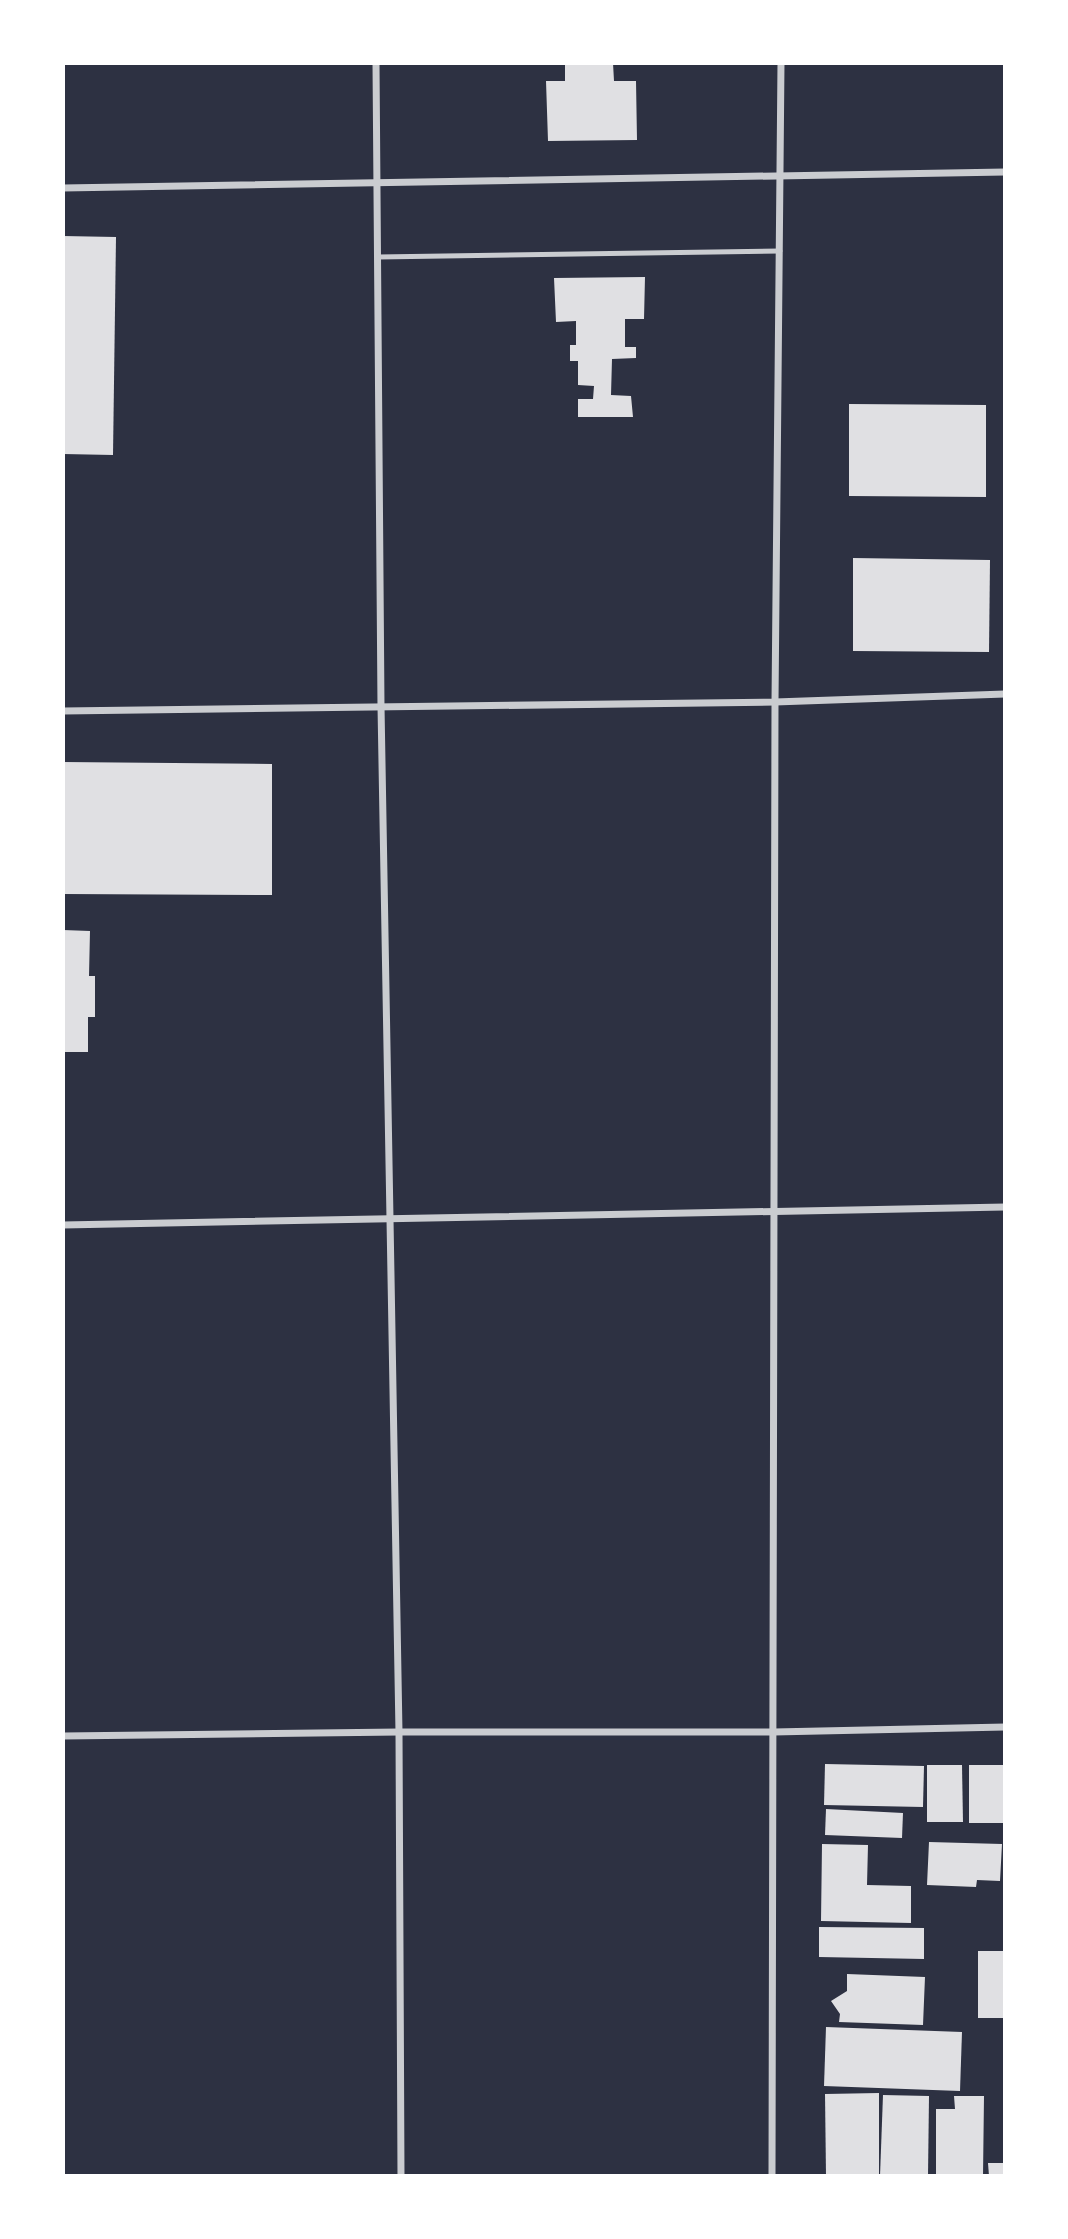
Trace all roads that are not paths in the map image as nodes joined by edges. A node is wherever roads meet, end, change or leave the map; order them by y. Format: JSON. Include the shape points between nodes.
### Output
{"nodes":[{"id":1,"x":376,"y":63,"type":"edge"},
{"id":2,"x":781,"y":63,"type":"edge"},
{"id":3,"x":1005,"y":172,"type":"edge"},
{"id":4,"x":781,"y":177,"type":"junction"},
{"id":5,"x":377,"y":183,"type":"junction"},
{"id":6,"x":63,"y":188,"type":"edge"},
{"id":7,"x":780,"y":251,"type":"junction"},
{"id":8,"x":378,"y":257,"type":"junction"},
{"id":9,"x":1005,"y":694,"type":"edge"},
{"id":10,"x":775,"y":702,"type":"junction"},
{"id":11,"x":381,"y":706,"type":"junction"},
{"id":12,"x":63,"y":711,"type":"edge"},
{"id":13,"x":1005,"y":1207,"type":"edge"},
{"id":14,"x":775,"y":1212,"type":"junction"},
{"id":15,"x":391,"y":1219,"type":"junction"},
{"id":16,"x":63,"y":1225,"type":"edge"},
{"id":17,"x":1005,"y":1727,"type":"edge"},
{"id":18,"x":400,"y":1732,"type":"junction"},
{"id":19,"x":774,"y":1732,"type":"junction"},
{"id":20,"x":63,"y":1736,"type":"edge"},
{"id":21,"x":401,"y":2176,"type":"edge"},
{"id":22,"x":772,"y":2176,"type":"edge"}],
"edges":[{"from":1,"to":5,"type":"street"},
{"from":2,"to":4,"type":"street"},
{"from":3,"to":4,"type":"street"},
{"from":4,"to":5,"type":"street"},
{"from":4,"to":7,"type":"street"},
{"from":5,"to":6,"type":"street"},
{"from":5,"to":8,"type":"street"},
{"from":7,"to":8,"type":"lane"},
{"from":7,"to":10,"type":"street"},
{"from":8,"to":11,"type":"street"},
{"from":9,"to":10,"type":"street"},
{"from":10,"to":11,"type":"street"},
{"from":10,"to":14,"type":"street"},
{"from":11,"to":12,"type":"street"},
{"from":11,"to":15,"type":"street"},
{"from":13,"to":14,"type":"street"},
{"from":14,"to":15,"type":"street"},
{"from":14,"to":19,"type":"street"},
{"from":15,"to":16,"type":"street"},
{"from":15,"to":18,"type":"street"},
{"from":17,"to":19,"type":"street"},
{"from":18,"to":19,"type":"street"},
{"from":18,"to":20,"type":"street"},
{"from":18,"to":21,"type":"street"},
{"from":19,"to":22,"type":"street"}]}
